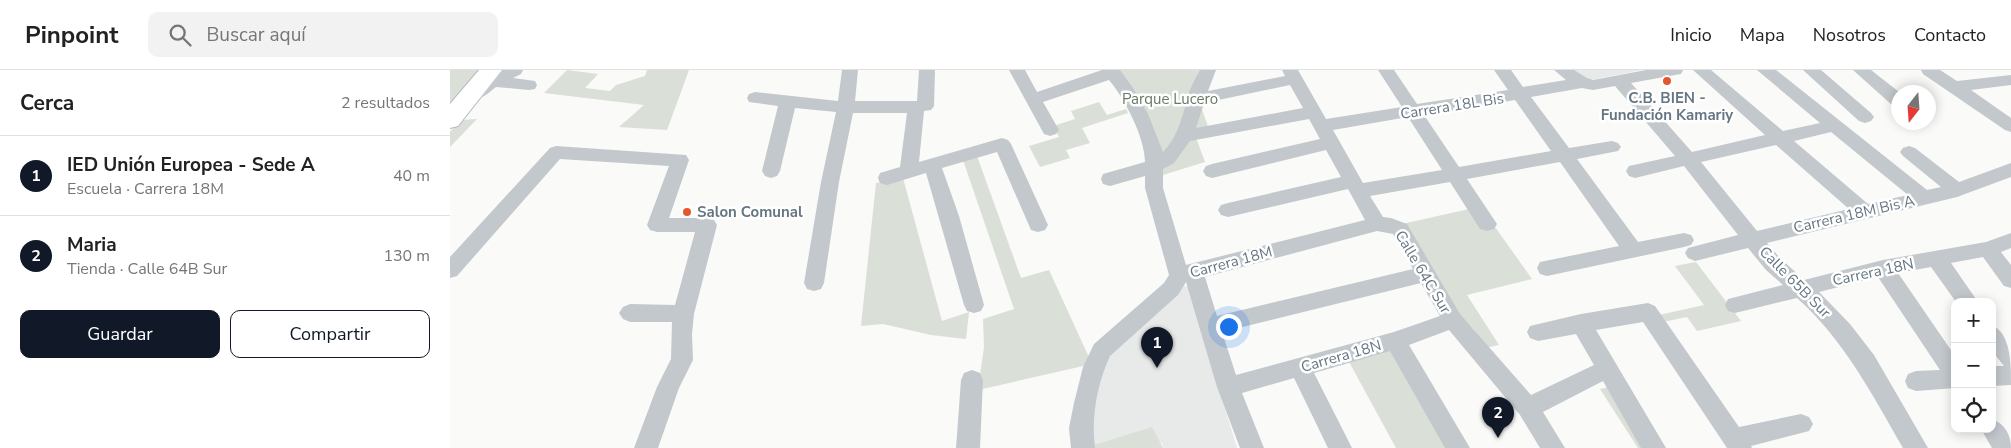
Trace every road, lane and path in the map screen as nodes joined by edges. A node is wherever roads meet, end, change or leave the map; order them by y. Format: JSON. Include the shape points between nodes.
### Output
{"nodes":[{"id":1,"x":515,"y":70,"type":"edge"},
{"id":2,"x":850,"y":70,"type":"edge"},
{"id":3,"x":927,"y":70,"type":"edge"},
{"id":4,"x":1017,"y":70,"type":"edge"},
{"id":5,"x":1208,"y":70,"type":"edge"},
{"id":6,"x":1386,"y":70,"type":"edge"},
{"id":7,"x":1502,"y":70,"type":"edge"},
{"id":8,"x":1562,"y":70,"type":"edge"},
{"id":9,"x":1675,"y":70,"type":"edge"},
{"id":10,"x":1701,"y":70,"type":"edge"},
{"id":11,"x":1765,"y":70,"type":"edge"},
{"id":12,"x":1810,"y":70,"type":"edge"},
{"id":13,"x":1860,"y":70,"type":"edge"},
{"id":14,"x":1929,"y":70,"type":"edge"},
{"id":15,"x":1112,"y":72,"type":"edge"},
{"id":16,"x":1292,"y":74,"type":"edge"},
{"id":17,"x":492,"y":76,"type":"edge"},
{"id":18,"x":2011,"y":80,"type":"edge"},
{"id":19,"x":1620,"y":81,"type":"junction"},
{"id":20,"x":1582,"y":83,"type":"junction"},
{"id":21,"x":529,"y":85,"type":"dead end"},
{"id":22,"x":1955,"y":87,"type":"junction"},
{"id":23,"x":1520,"y":94,"type":"junction"},
{"id":24,"x":1891,"y":95,"type":"edge"},
{"id":25,"x":755,"y":98,"type":"dead end"},
{"id":26,"x":1033,"y":99,"type":"junction"},
{"id":27,"x":1195,"y":99,"type":"junction"},
{"id":28,"x":788,"y":102,"type":"junction"},
{"id":29,"x":846,"y":107,"type":"junction"},
{"id":30,"x":920,"y":107,"type":"junction"},
{"id":31,"x":1414,"y":112,"type":"junction"},
{"id":32,"x":1865,"y":117,"type":"dead end"},
{"id":33,"x":1317,"y":119,"type":"junction"},
{"id":34,"x":450,"y":120,"type":"edge"},
{"id":35,"x":2007,"y":120,"type":"edge"},
{"id":36,"x":1833,"y":126,"type":"junction"},
{"id":37,"x":1050,"y":130,"type":"dead end"},
{"id":38,"x":1182,"y":137,"type":"junction"},
{"id":39,"x":1780,"y":138,"type":"junction"},
{"id":40,"x":1329,"y":143,"type":"junction"},
{"id":41,"x":1612,"y":147,"type":"dead end"},
{"id":42,"x":1909,"y":152,"type":"dead end"},
{"id":43,"x":1563,"y":156,"type":"junction"},
{"id":44,"x":1687,"y":158,"type":"junction"},
{"id":45,"x":932,"y":165,"type":"junction"},
{"id":46,"x":1154,"y":166,"type":"junction"},
{"id":47,"x":2011,"y":170,"type":"edge"},
{"id":48,"x":771,"y":171,"type":"dead end"},
{"id":49,"x":1212,"y":171,"type":"dead end"},
{"id":50,"x":1635,"y":171,"type":"dead end"},
{"id":51,"x":909,"y":172,"type":"junction"},
{"id":52,"x":1456,"y":174,"type":"junction"},
{"id":53,"x":887,"y":178,"type":"dead end"},
{"id":54,"x":1110,"y":179,"type":"dead end"},
{"id":55,"x":1355,"y":186,"type":"junction"},
{"id":56,"x":1957,"y":190,"type":"junction"},
{"id":57,"x":1924,"y":198,"type":"junction"},
{"id":58,"x":1228,"y":210,"type":"dead end"},
{"id":59,"x":1865,"y":212,"type":"junction"},
{"id":60,"x":1377,"y":224,"type":"junction"},
{"id":61,"x":1488,"y":224,"type":"dead end"},
{"id":62,"x":1038,"y":225,"type":"dead end"},
{"id":63,"x":1753,"y":238,"type":"junction"},
{"id":64,"x":2011,"y":240,"type":"edge"},
{"id":65,"x":1988,"y":249,"type":"junction"},
{"id":66,"x":1633,"y":250,"type":"junction"},
{"id":67,"x":1936,"y":259,"type":"junction"},
{"id":68,"x":1547,"y":268,"type":"dead end"},
{"id":69,"x":1883,"y":268,"type":"junction"},
{"id":70,"x":450,"y":270,"type":"edge"},
{"id":71,"x":1186,"y":274,"type":"junction"},
{"id":72,"x":1426,"y":274,"type":"junction"},
{"id":73,"x":2011,"y":280,"type":"edge"},
{"id":74,"x":814,"y":283,"type":"dead end"},
{"id":75,"x":1800,"y":288,"type":"junction"},
{"id":76,"x":1965,"y":298,"type":"edge"},
{"id":77,"x":974,"y":305,"type":"dead end"},
{"id":78,"x":1734,"y":306,"type":"dead end"},
{"id":79,"x":630,"y":314,"type":"dead end"},
{"id":80,"x":683,"y":314,"type":"junction"},
{"id":81,"x":1453,"y":320,"type":"junction"},
{"id":82,"x":1581,"y":323,"type":"junction"},
{"id":83,"x":1210,"y":326,"type":"junction"},
{"id":84,"x":1538,"y":332,"type":"dead end"},
{"id":85,"x":1996,"y":339,"type":"edge"},
{"id":86,"x":1395,"y":341,"type":"junction"},
{"id":87,"x":2011,"y":359,"type":"edge"},
{"id":88,"x":1300,"y":368,"type":"junction"},
{"id":89,"x":1951,"y":368,"type":"edge"},
{"id":90,"x":1607,"y":369,"type":"junction"},
{"id":91,"x":2011,"y":375,"type":"edge"},
{"id":92,"x":1996,"y":376,"type":"edge"},
{"id":93,"x":1951,"y":378,"type":"edge"},
{"id":94,"x":972,"y":380,"type":"dead end"},
{"id":95,"x":1916,"y":381,"type":"dead end"},
{"id":96,"x":1228,"y":387,"type":"junction"},
{"id":97,"x":1528,"y":408,"type":"junction"},
{"id":98,"x":1801,"y":424,"type":"dead end"},
{"id":99,"x":1995,"y":433,"type":"edge"},
{"id":100,"x":1737,"y":443,"type":"edge"},
{"id":101,"x":646,"y":448,"type":"edge"},
{"id":102,"x":968,"y":448,"type":"edge"},
{"id":103,"x":1083,"y":448,"type":"edge"},
{"id":104,"x":1252,"y":448,"type":"edge"},
{"id":105,"x":1340,"y":448,"type":"edge"},
{"id":106,"x":1458,"y":448,"type":"edge"},
{"id":107,"x":1553,"y":448,"type":"edge"},
{"id":108,"x":1654,"y":448,"type":"edge"},
{"id":109,"x":1916,"y":448,"type":"edge"},
{"id":110,"x":2005,"y":448,"type":"edge"}],
"edges":[{"from":1,"to":17,"type":"street"},
{"from":2,"to":29,"type":"street"},
{"from":3,"to":30,"type":"street"},
{"from":4,"to":26,"type":"street"},
{"from":5,"to":27,"type":"street"},
{"from":6,"to":31,"type":"street"},
{"from":7,"to":23,"type":"street"},
{"from":8,"to":20,"type":"street"},
{"from":9,"to":19,"type":"street","name":"Carrera 18L Bis"},
{"from":10,"to":39,"type":"street"},
{"from":11,"to":36,"type":"street"},
{"from":12,"to":32,"type":"street"},
{"from":13,"to":24,"type":"street"},
{"from":14,"to":22,"type":"street"},
{"from":15,"to":26,"type":"street"},
{"from":15,"to":46,"type":"street","via":[[1139,114],[1154,153]]},
{"from":16,"to":27,"type":"street"},
{"from":16,"to":33,"type":"street","name":"Calle 64C Sur"},
{"from":17,"to":21,"type":"street"},
{"from":17,"to":34,"type":"highway"},
{"from":18,"to":22,"type":"street"},
{"from":19,"to":20,"type":"street","name":"Carrera 18L Bis","via":[[1597,85]]},
{"from":19,"to":44,"type":"street","name":"Calle 65B Sur"},
{"from":20,"to":23,"type":"street","name":"Carrera 18L Bis"},
{"from":22,"to":35,"type":"street"},
{"from":23,"to":31,"type":"street","name":"Carrera 18L Bis"},
{"from":23,"to":43,"type":"street"},
{"from":25,"to":28,"type":"street"},
{"from":26,"to":37,"type":"street"},
{"from":27,"to":38,"type":"street"},
{"from":28,"to":29,"type":"street"},
{"from":28,"to":48,"type":"street"},
{"from":29,"to":30,"type":"street"},
{"from":29,"to":74,"type":"street"},
{"from":30,"to":51,"type":"street"},
{"from":31,"to":33,"type":"street","name":"Carrera 18L Bis"},
{"from":31,"to":52,"type":"street"},
{"from":33,"to":38,"type":"street","name":"Carrera 18L Bis","via":[[1222,128]]},
{"from":33,"to":40,"type":"street","name":"Calle 64C Sur"},
{"from":36,"to":39,"type":"street"},
{"from":36,"to":57,"type":"street"},
{"from":38,"to":46,"type":"street","via":[[1168,159]]},
{"from":39,"to":44,"type":"street"},
{"from":39,"to":59,"type":"street"},
{"from":40,"to":49,"type":"street"},
{"from":40,"to":55,"type":"street","name":"Calle 64C Sur"},
{"from":41,"to":43,"type":"street"},
{"from":42,"to":56,"type":"street"},
{"from":43,"to":52,"type":"street"},
{"from":43,"to":66,"type":"street"},
{"from":44,"to":50,"type":"street"},
{"from":44,"to":63,"type":"street","name":"Calle 65B Sur"},
{"from":45,"to":51,"type":"street"},
{"from":45,"to":62,"type":"street","via":[[1002,144]]},
{"from":45,"to":77,"type":"street"},
{"from":46,"to":54,"type":"street"},
{"from":46,"to":71,"type":"street","via":[[1154,188]]},
{"from":47,"to":56,"type":"street","name":"Carrera 18M Bis A"},
{"from":51,"to":53,"type":"street"},
{"from":52,"to":55,"type":"street"},
{"from":52,"to":61,"type":"street"},
{"from":55,"to":58,"type":"street"},
{"from":55,"to":60,"type":"street","name":"Calle 64C Sur"},
{"from":56,"to":57,"type":"street","name":"Carrera 18M Bis A"},
{"from":57,"to":59,"type":"street","name":"Carrera 18M Bis A"},
{"from":59,"to":63,"type":"street","name":"Carrera 18M Bis A"},
{"from":60,"to":71,"type":"street","name":"Carrera 18M"},
{"from":60,"to":72,"type":"street","name":"Calle 64C Sur","via":[[1398,227]]},
{"from":63,"to":66,"type":"street","name":"Carrera 18M Bis A"},
{"from":63,"to":75,"type":"street","name":"Calle 65B Sur","via":[[1773,264]]},
{"from":64,"to":65,"type":"street","name":"Carrera 18N"},
{"from":65,"to":67,"type":"street","name":"Carrera 18N"},
{"from":65,"to":73,"type":"street"},
{"from":66,"to":68,"type":"street","name":"Carrera 18M Bis A"},
{"from":67,"to":69,"type":"street","name":"Carrera 18N"},
{"from":67,"to":76,"type":"street"},
{"from":69,"to":75,"type":"street","name":"Carrera 18N"},
{"from":69,"to":89,"type":"street"},
{"from":70,"to":80,"type":"street","via":[[556,152],[680,160],[657,225],[707,225]]},
{"from":71,"to":83,"type":"street"},
{"from":71,"to":103,"type":"street","name":"Carrera 18M","via":[[1102,350],[1094,367],[1082,421]]},
{"from":72,"to":81,"type":"street","name":"Calle 64C Sur"},
{"from":72,"to":83,"type":"street"},
{"from":75,"to":78,"type":"street","name":"Carrera 18N"},
{"from":75,"to":109,"type":"street","name":"Calle 65B Sur","via":[[1837,325],[1866,362]]},
{"from":79,"to":80,"type":"street"},
{"from":80,"to":101,"type":"street","via":[[682,360],[668,387]]},
{"from":81,"to":86,"type":"street","name":"Carrera 18N"},
{"from":81,"to":97,"type":"street","name":"Calle 64C Sur"},
{"from":82,"to":84,"type":"street"},
{"from":82,"to":90,"type":"street"},
{"from":82,"to":100,"type":"street","via":[[1648,312]]},
{"from":83,"to":96,"type":"street"},
{"from":85,"to":87,"type":"street"},
{"from":86,"to":88,"type":"street","name":"Carrera 18N"},
{"from":86,"to":106,"type":"street"},
{"from":88,"to":96,"type":"street","name":"Carrera 18N"},
{"from":88,"to":105,"type":"street"},
{"from":90,"to":97,"type":"street"},
{"from":90,"to":108,"type":"street"},
{"from":91,"to":92,"type":"street"},
{"from":93,"to":95,"type":"street"},
{"from":94,"to":102,"type":"street"},
{"from":96,"to":104,"type":"street"},
{"from":97,"to":107,"type":"street","name":"Calle 64C Sur"},
{"from":98,"to":100,"type":"street"},
{"from":99,"to":110,"type":"street"}]}
